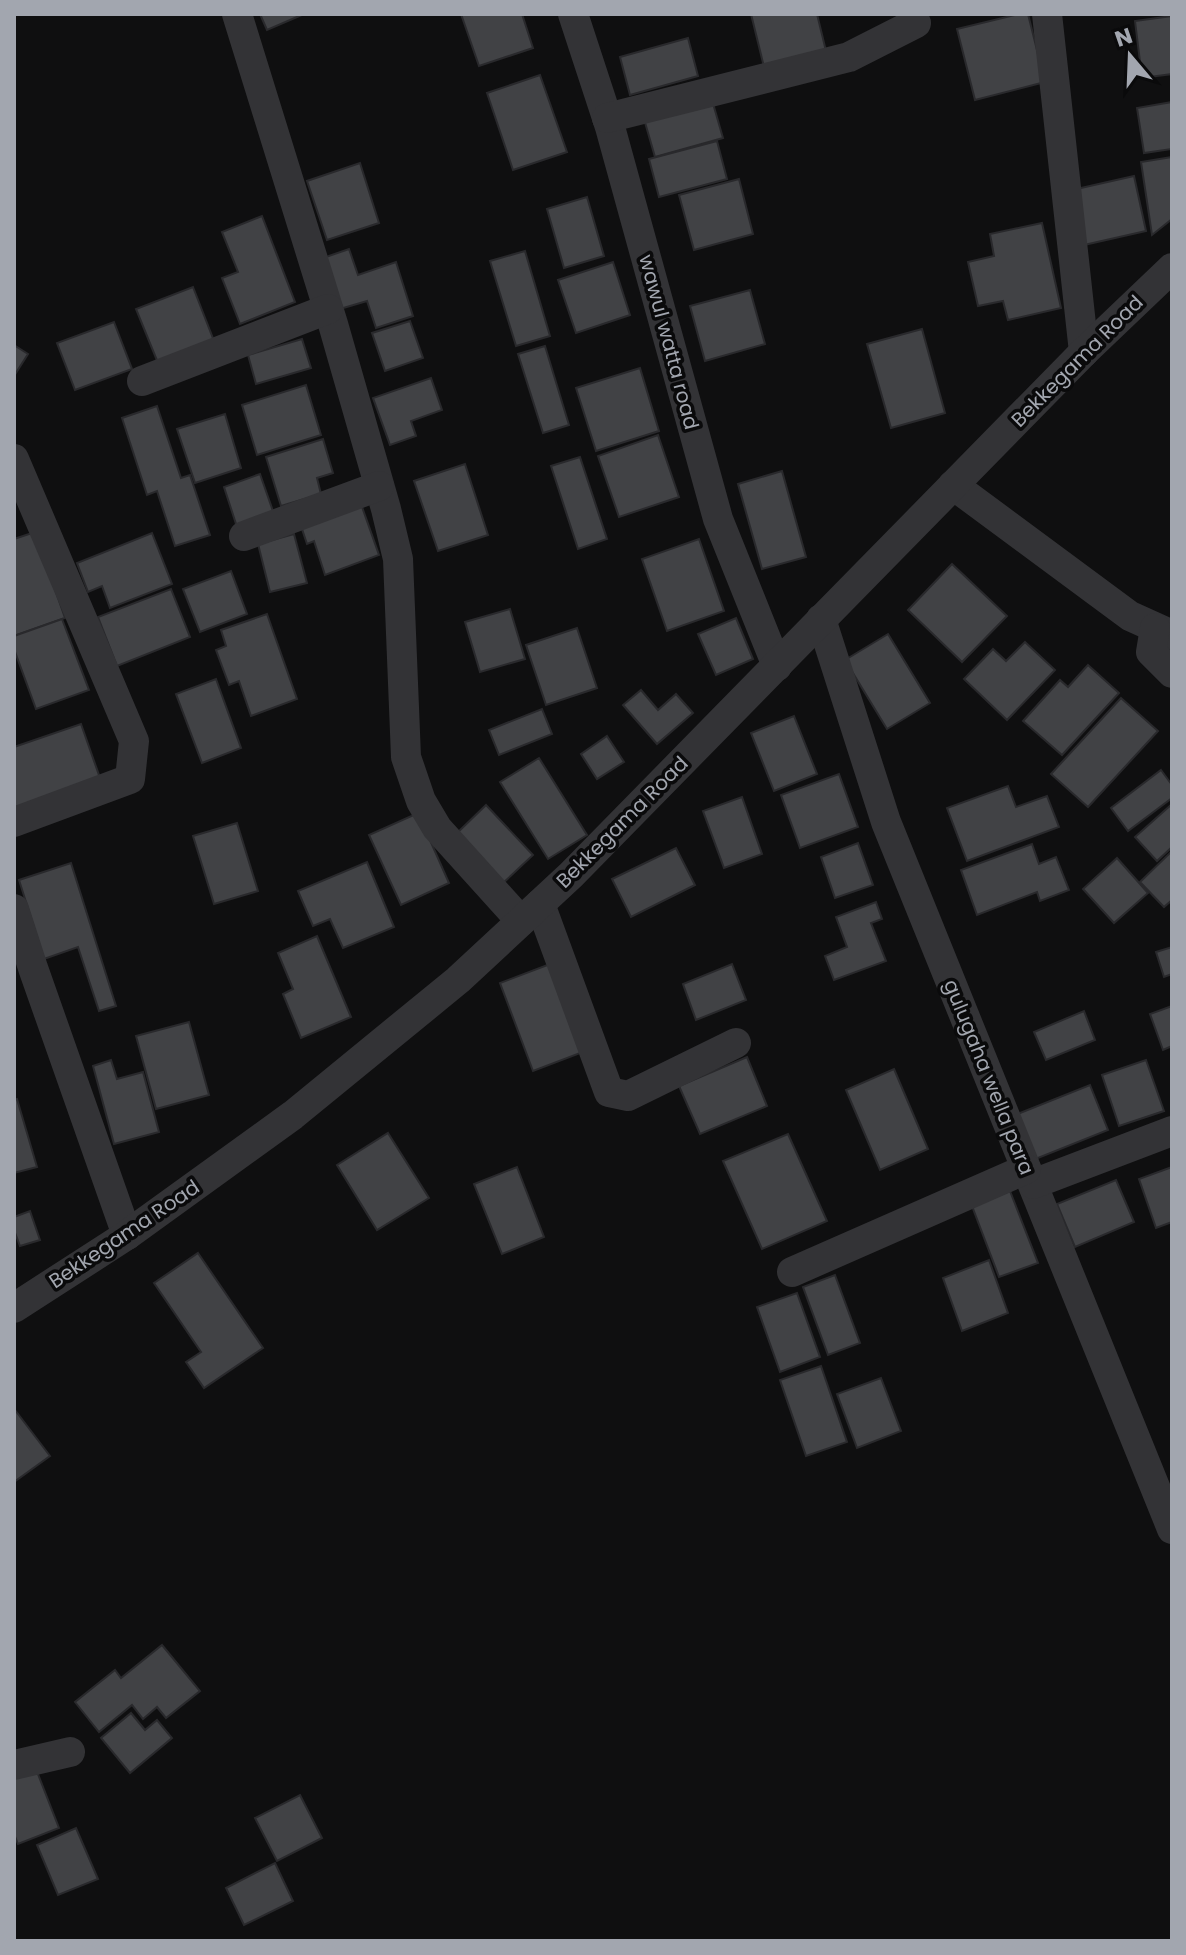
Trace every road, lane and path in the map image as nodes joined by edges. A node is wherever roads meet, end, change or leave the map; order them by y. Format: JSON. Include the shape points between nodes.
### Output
{"nodes":[{"id":1,"x":237,"y":14,"type":"edge"},
{"id":2,"x":573,"y":14,"type":"edge"},
{"id":3,"x":1047,"y":14,"type":"edge"},
{"id":4,"x":916,"y":23,"type":"dead end"},
{"id":5,"x":607,"y":118,"type":"junction"},
{"id":6,"x":1172,"y":268,"type":"edge"},
{"id":7,"x":328,"y":309,"type":"junction"},
{"id":8,"x":1084,"y":352,"type":"junction"},
{"id":9,"x":142,"y":381,"type":"dead end"},
{"id":10,"x":14,"y":459,"type":"edge"},
{"id":11,"x":953,"y":485,"type":"junction"},
{"id":12,"x":379,"y":486,"type":"junction"},
{"id":13,"x":244,"y":536,"type":"dead end"},
{"id":14,"x":821,"y":619,"type":"junction"},
{"id":15,"x":1164,"y":631,"type":"edge"},
{"id":16,"x":777,"y":666,"type":"junction"},
{"id":17,"x":1172,"y":673,"type":"edge"},
{"id":18,"x":14,"y":822,"type":"edge"},
{"id":19,"x":14,"y":909,"type":"edge"},
{"id":20,"x":531,"y":913,"type":"junction"},
{"id":21,"x":736,"y":1043,"type":"dead end"},
{"id":22,"x":1172,"y":1131,"type":"edge"},
{"id":23,"x":1029,"y":1177,"type":"junction"},
{"id":24,"x":127,"y":1235,"type":"junction"},
{"id":25,"x":792,"y":1272,"type":"dead end"},
{"id":26,"x":14,"y":1308,"type":"edge"},
{"id":27,"x":1172,"y":1529,"type":"edge"},
{"id":28,"x":70,"y":1752,"type":"dead end"},
{"id":29,"x":14,"y":1765,"type":"edge"}],
"edges":[{"from":1,"to":7,"type":"street"},
{"from":2,"to":5,"type":"street","name":"wawul watta road"},
{"from":3,"to":8,"type":"street"},
{"from":4,"to":5,"type":"street","via":[[849,57]]},
{"from":5,"to":16,"type":"street","name":"wawul watta road","via":[[718,519]]},
{"from":6,"to":8,"type":"street","name":"Bekkegama Road"},
{"from":7,"to":9,"type":"street"},
{"from":7,"to":12,"type":"street"},
{"from":8,"to":11,"type":"street","name":"Bekkegama Road"},
{"from":10,"to":18,"type":"street","via":[[134,741],[130,779]]},
{"from":11,"to":14,"type":"street","name":"Bekkegama Road"},
{"from":11,"to":15,"type":"street","via":[[1130,616]]},
{"from":12,"to":13,"type":"street"},
{"from":12,"to":20,"type":"street","via":[[398,559],[406,757],[421,801],[437,828]]},
{"from":14,"to":16,"type":"street","name":"Bekkegama Road"},
{"from":14,"to":23,"type":"street","name":"gulugaha wella para","via":[[886,822]]},
{"from":15,"to":17,"type":"street","via":[[1151,652]]},
{"from":16,"to":20,"type":"street","name":"Bekkegama Road"},
{"from":19,"to":24,"type":"street"},
{"from":20,"to":21,"type":"street","via":[[609,1092],[628,1096]]},
{"from":20,"to":24,"type":"street","name":"Bekkegama Road","via":[[293,1115]]},
{"from":22,"to":23,"type":"street"},
{"from":23,"to":25,"type":"street"},
{"from":23,"to":27,"type":"street","name":"gulugaha wella para"},
{"from":24,"to":26,"type":"street","name":"Bekkegama Road"},
{"from":28,"to":29,"type":"street"}]}
